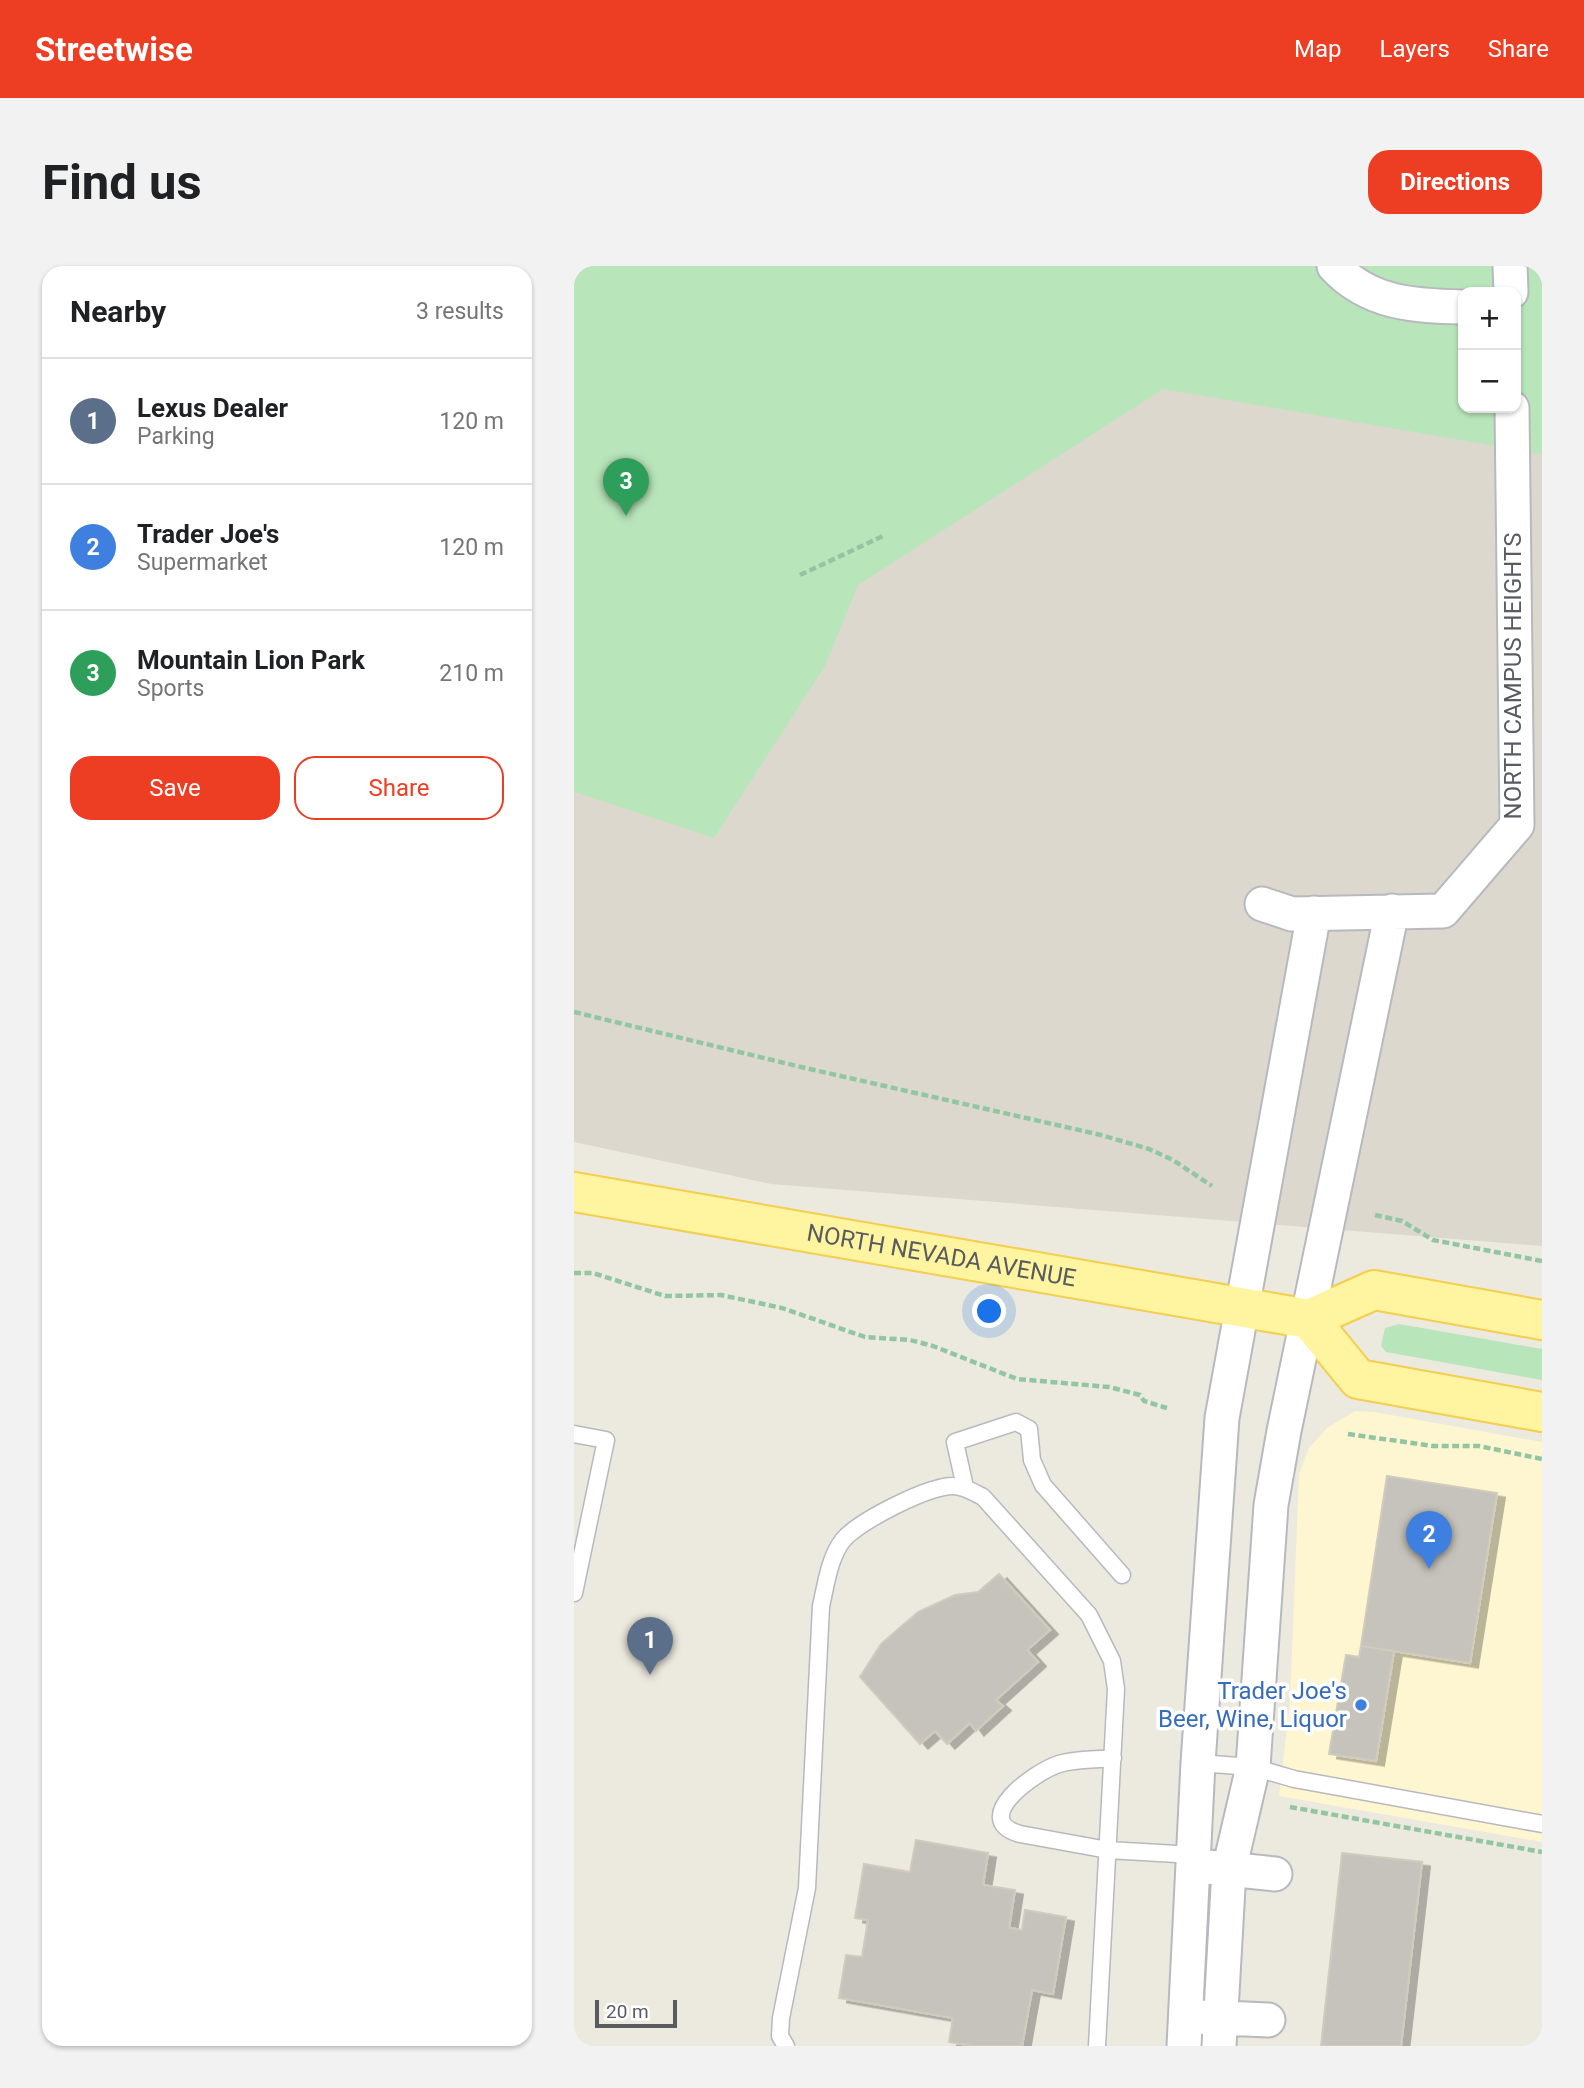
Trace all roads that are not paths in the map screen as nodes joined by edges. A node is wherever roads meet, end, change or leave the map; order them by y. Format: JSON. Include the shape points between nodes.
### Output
{"nodes":[{"id":1,"x":1334,"y":266,"type":"edge"},
{"id":2,"x":1510,"y":266,"type":"edge"},
{"id":3,"x":1511,"y":287,"type":"edge"},
{"id":4,"x":1458,"y":307,"type":"edge"},
{"id":5,"x":1512,"y":413,"type":"edge"},
{"id":6,"x":1262,"y":904,"type":"dead end"},
{"id":7,"x":1392,"y":912,"type":"junction"},
{"id":8,"x":1314,"y":913,"type":"junction"},
{"id":9,"x":574,"y":1192,"type":"edge"},
{"id":10,"x":1242,"y":1307,"type":"junction"},
{"id":11,"x":1309,"y":1319,"type":"junction"},
{"id":12,"x":1542,"y":1320,"type":"edge"},
{"id":13,"x":1542,"y":1412,"type":"edge"},
{"id":14,"x":574,"y":1434,"type":"edge"},
{"id":15,"x":965,"y":1488,"type":"junction"},
{"id":16,"x":1122,"y":1575,"type":"dead end"},
{"id":17,"x":574,"y":1593,"type":"edge"},
{"id":18,"x":1113,"y":1759,"type":"junction"},
{"id":19,"x":1198,"y":1763,"type":"junction"},
{"id":20,"x":1253,"y":1767,"type":"junction"},
{"id":21,"x":1542,"y":1824,"type":"edge"},
{"id":22,"x":1108,"y":1850,"type":"junction"},
{"id":23,"x":1193,"y":1861,"type":"junction"},
{"id":24,"x":1229,"y":1870,"type":"junction"},
{"id":25,"x":1275,"y":1874,"type":"dead end"},
{"id":26,"x":1268,"y":2020,"type":"dead end"},
{"id":27,"x":1185,"y":2031,"type":"edge"},
{"id":28,"x":1220,"y":2032,"type":"edge"},
{"id":29,"x":786,"y":2046,"type":"edge"},
{"id":30,"x":1097,"y":2046,"type":"edge"}],
"edges":[{"from":1,"to":4,"type":"street","via":[[1382,299]]},
{"from":2,"to":3,"type":"street"},
{"from":5,"to":7,"type":"street","name":"NORTH CAMPUS HEIGHTS","via":[[1517,825],[1443,911]]},
{"from":6,"to":8,"type":"street","name":"NORTH CAMPUS HEIGHTS","via":[[1292,914]]},
{"from":7,"to":8,"type":"street","name":"NORTH CAMPUS HEIGHTS"},
{"from":7,"to":11,"type":"street"},
{"from":8,"to":10,"type":"street"},
{"from":9,"to":10,"type":"main road","name":"NORTH NEVADA AVENUE"},
{"from":10,"to":11,"type":"main road","name":"NORTH NEVADA AVENUE"},
{"from":10,"to":19,"type":"street","via":[[1222,1418]]},
{"from":11,"to":12,"type":"main road","via":[[1374,1290]]},
{"from":11,"to":13,"type":"main road","via":[[1358,1380]]},
{"from":11,"to":20,"type":"street","via":[[1271,1505]]},
{"from":14,"to":17,"type":"lane","via":[[606,1440]]},
{"from":15,"to":16,"type":"lane","via":[[955,1442],[1016,1422],[1029,1429],[1032,1460],[1043,1485]]},
{"from":15,"to":18,"type":"lane","via":[[983,1497],[1089,1615],[1098,1631],[1112,1661],[1116,1689]]},
{"from":15,"to":29,"type":"lane","via":[[933,1491],[856,1527],[842,1542],[828,1574],[821,1606],[807,1888],[781,2018],[780,2036]]},
{"from":18,"to":22,"type":"lane"},
{"from":18,"to":22,"type":"lane","via":[[1050,1767],[1023,1784],[1001,1812],[1010,1831]]},
{"from":19,"to":20,"type":"lane"},
{"from":19,"to":23,"type":"street"},
{"from":20,"to":21,"type":"lane","via":[[1294,1779]]},
{"from":20,"to":24,"type":"street"},
{"from":22,"to":23,"type":"lane"},
{"from":22,"to":30,"type":"lane"},
{"from":23,"to":24,"type":"street"},
{"from":23,"to":27,"type":"street"},
{"from":24,"to":25,"type":"street"},
{"from":24,"to":28,"type":"street"},
{"from":26,"to":28,"type":"street"},
{"from":27,"to":28,"type":"street"}]}
